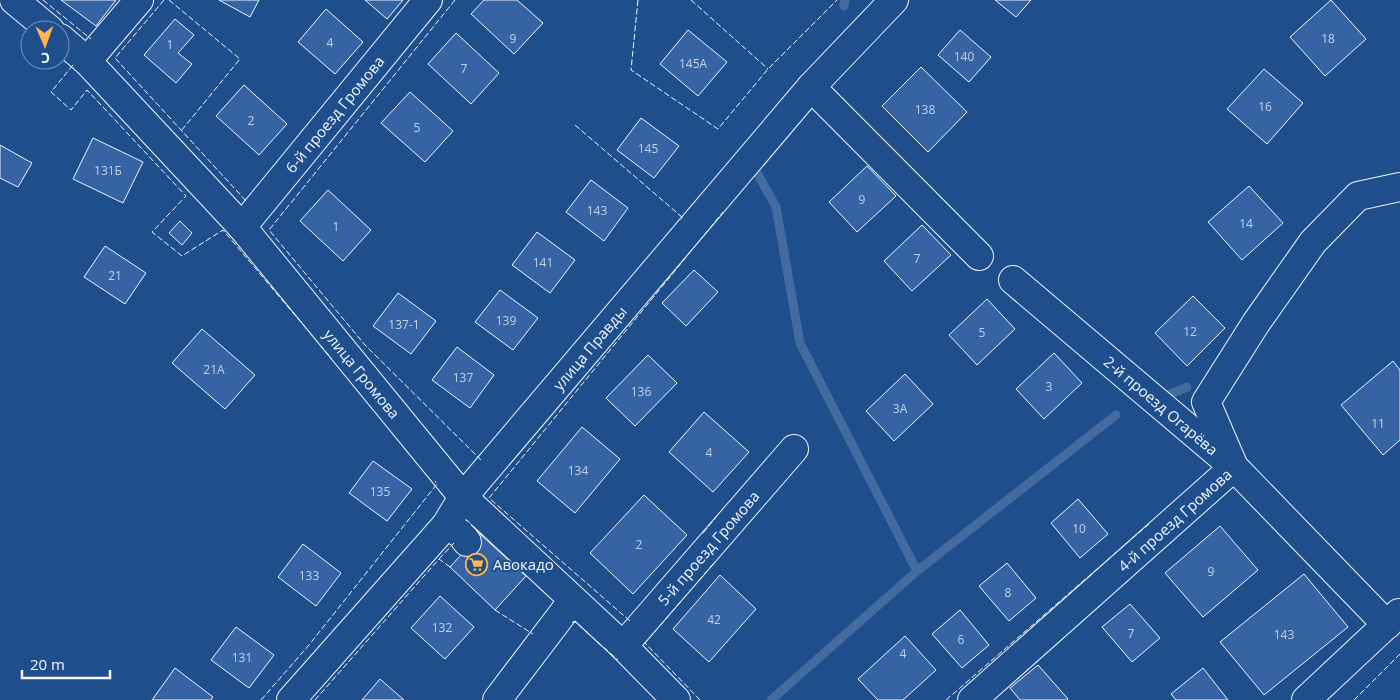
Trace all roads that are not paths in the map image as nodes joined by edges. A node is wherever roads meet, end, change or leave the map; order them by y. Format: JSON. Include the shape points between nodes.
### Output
{"nodes":[{"id":1,"x":14,"y":0,"type":"edge"},
{"id":2,"x":139,"y":0,"type":"edge"},
{"id":3,"x":428,"y":0,"type":"edge"},
{"id":4,"x":894,"y":0,"type":"edge"},
{"id":5,"x":38,"y":20,"type":"edge"},
{"id":6,"x":70,"y":47,"type":"edge"},
{"id":7,"x":87,"y":61,"type":"junction"},
{"id":8,"x":812,"y":87,"type":"junction"},
{"id":9,"x":1400,"y":187,"type":"edge"},
{"id":10,"x":242,"y":227,"type":"junction"},
{"id":11,"x":979,"y":256,"type":"dead end"},
{"id":12,"x":1013,"y":280,"type":"dead end"},
{"id":13,"x":794,"y":449,"type":"dead end"},
{"id":14,"x":1234,"y":467,"type":"junction"},
{"id":15,"x":463,"y":497,"type":"junction"},
{"id":16,"x":446,"y":525,"type":"junction"},
{"id":17,"x":468,"y":542,"type":"dead end"},
{"id":18,"x":573,"y":600,"type":"junction"},
{"id":19,"x":1393,"y":618,"type":"edge"},
{"id":20,"x":623,"y":646,"type":"junction"},
{"id":21,"x":291,"y":700,"type":"edge"},
{"id":22,"x":497,"y":700,"type":"edge"},
{"id":23,"x":676,"y":700,"type":"edge"},
{"id":24,"x":972,"y":700,"type":"edge"},
{"id":25,"x":1306,"y":700,"type":"edge"}],
"edges":[{"from":1,"to":5,"type":"street"},
{"from":2,"to":7,"type":"street"},
{"from":3,"to":10,"type":"street","name":"6-й проезд Громова"},
{"from":4,"to":8,"type":"street","name":"улица Правды"},
{"from":6,"to":7,"type":"street","name":"улица Громова"},
{"from":7,"to":10,"type":"street","name":"улица Громова"},
{"from":8,"to":11,"type":"street"},
{"from":8,"to":15,"type":"street","name":"улица Правды"},
{"from":9,"to":14,"type":"street","name":"4-й проезд Громова","via":[[1358,196],[1313,242],[1206,402]]},
{"from":10,"to":15,"type":"street","name":"улица Громова"},
{"from":12,"to":14,"type":"street","name":"2-й проезд Огарёва"},
{"from":13,"to":20,"type":"street","name":"5-й проезд Громова"},
{"from":14,"to":19,"type":"street","name":"2-й проезд Огарёва"},
{"from":14,"to":24,"type":"street","name":"4-й проезд Громова"},
{"from":15,"to":16,"type":"street","name":"улица Правды"},
{"from":15,"to":18,"type":"street","name":"улица Громова"},
{"from":16,"to":17,"type":"street"},
{"from":16,"to":21,"type":"street","name":"улица Правды"},
{"from":18,"to":20,"type":"street","name":"улица Громова"},
{"from":18,"to":22,"type":"street"},
{"from":19,"to":25,"type":"street"},
{"from":20,"to":23,"type":"street","name":"улица Громова"}]}
